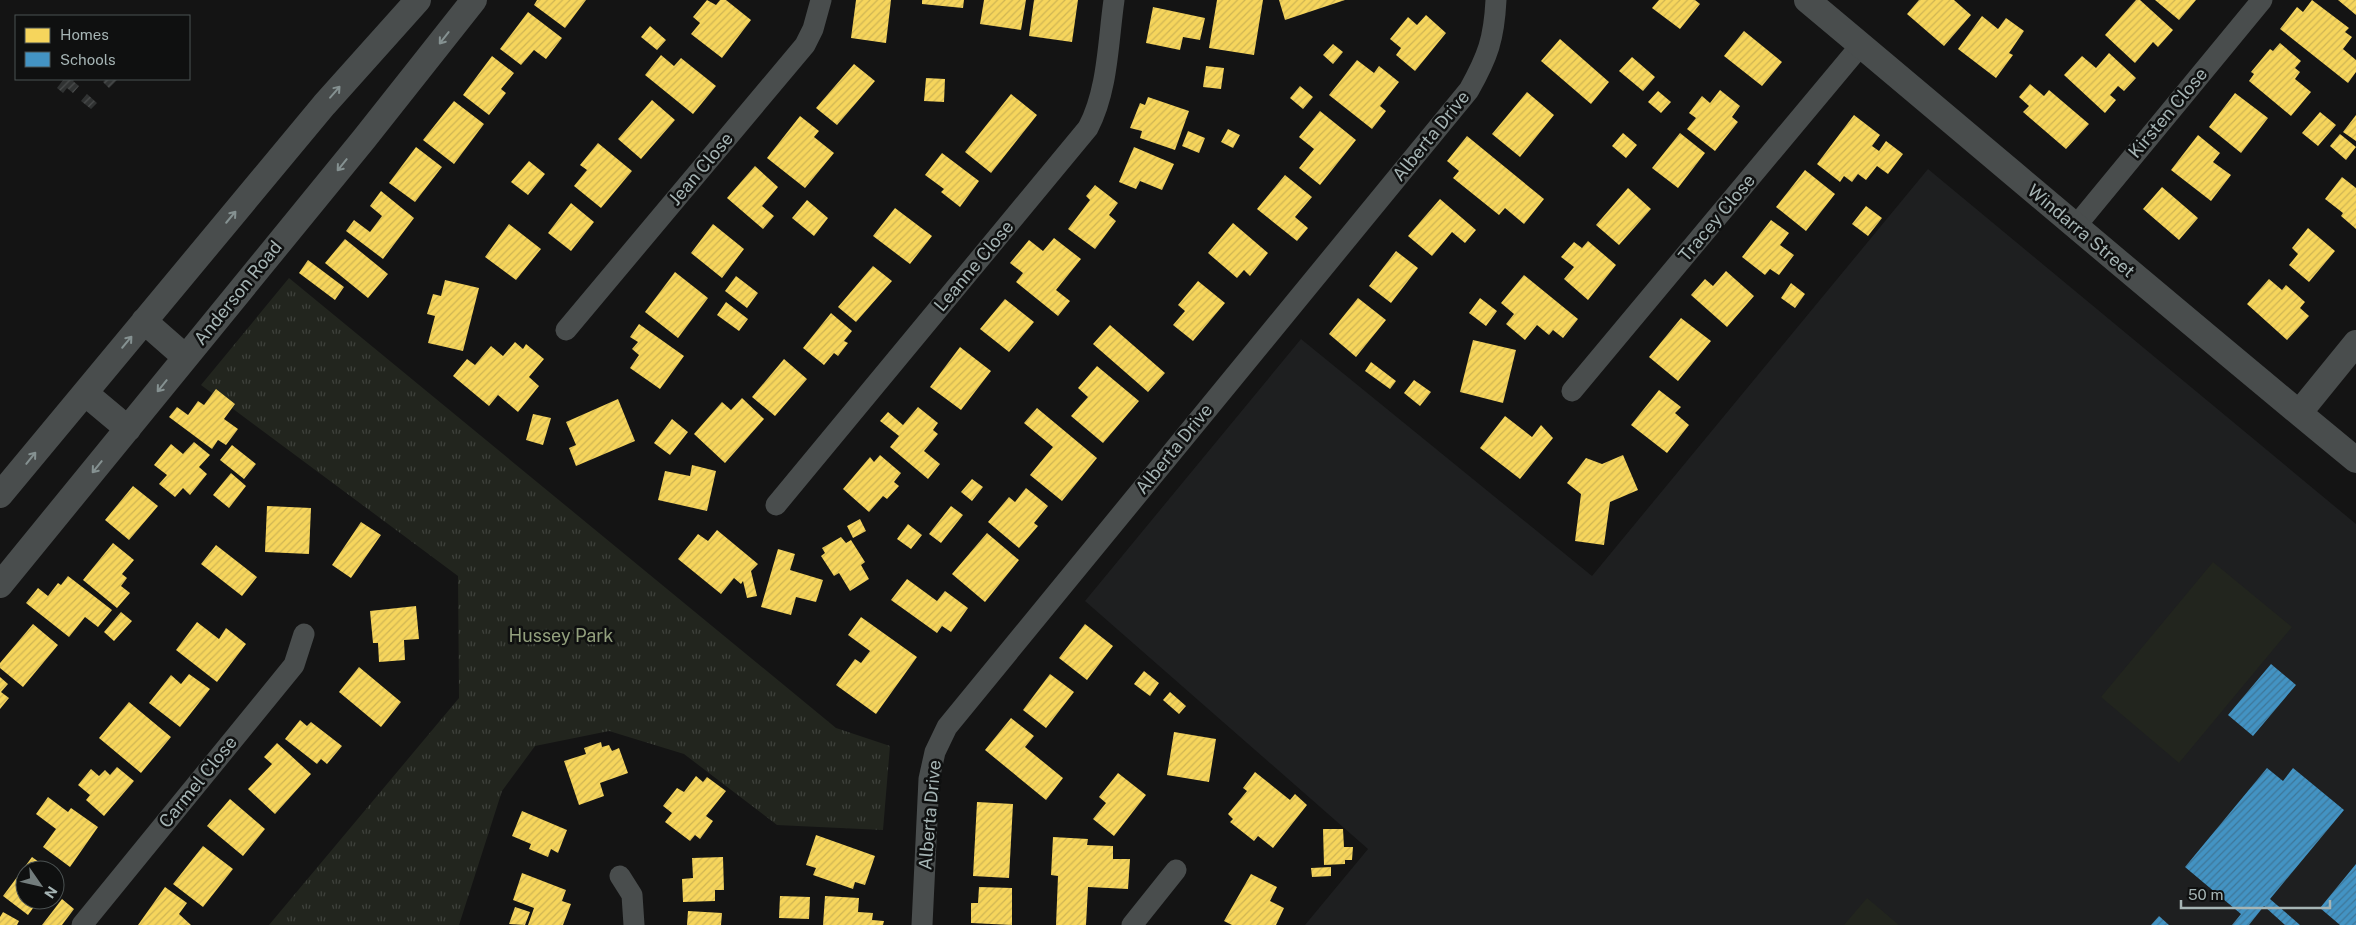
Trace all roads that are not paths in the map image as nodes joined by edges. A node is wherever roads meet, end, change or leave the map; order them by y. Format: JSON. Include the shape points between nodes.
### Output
{"nodes":[{"id":1,"x":418,"y":0,"type":"edge"},
{"id":2,"x":474,"y":0,"type":"edge"},
{"id":3,"x":821,"y":0,"type":"edge"},
{"id":4,"x":1114,"y":0,"type":"edge"},
{"id":5,"x":1496,"y":0,"type":"edge"},
{"id":6,"x":1807,"y":0,"type":"edge"},
{"id":7,"x":2262,"y":0,"type":"edge"},
{"id":8,"x":1862,"y":45,"type":"junction"},
{"id":9,"x":2075,"y":226,"type":"junction"},
{"id":10,"x":144,"y":321,"type":"junction"},
{"id":11,"x":566,"y":330,"type":"dead end"},
{"id":12,"x":2356,"y":343,"type":"edge"},
{"id":13,"x":186,"y":357,"type":"junction"},
{"id":14,"x":1572,"y":391,"type":"dead end"},
{"id":15,"x":84,"y":393,"type":"junction"},
{"id":16,"x":2299,"y":413,"type":"junction"},
{"id":17,"x":128,"y":429,"type":"junction"},
{"id":18,"x":2356,"y":460,"type":"edge"},
{"id":19,"x":0,"y":496,"type":"edge"},
{"id":20,"x":776,"y":505,"type":"dead end"},
{"id":21,"x":0,"y":584,"type":"edge"},
{"id":22,"x":304,"y":634,"type":"dead end"},
{"id":23,"x":1176,"y":870,"type":"dead end"},
{"id":24,"x":620,"y":876,"type":"dead end"},
{"id":25,"x":82,"y":925,"type":"edge"},
{"id":26,"x":634,"y":925,"type":"edge"},
{"id":27,"x":922,"y":925,"type":"edge"},
{"id":28,"x":1132,"y":925,"type":"edge"}],
"edges":[{"from":10,"to":1,"type":"street","one_way":true,"via":[[330,98]]},
{"from":2,"to":13,"type":"street","name":"Anderson Road","one_way":true},
{"from":3,"to":11,"type":"street","name":"Jean Close","via":[[805,45]]},
{"from":4,"to":20,"type":"street","name":"Leanne Close","via":[[1097,112],[1088,128]]},
{"from":5,"to":27,"type":"street","name":"Alberta Drive","via":[[1495,28],[1486,59],[1469,90],[948,726],[935,752],[929,779]]},
{"from":6,"to":8,"type":"street","name":"Windarra Street"},
{"from":7,"to":9,"type":"street","name":"Kirsten Close"},
{"from":8,"to":9,"type":"street","name":"Windarra Street"},
{"from":8,"to":14,"type":"street","name":"Tracey Close"},
{"from":9,"to":16,"type":"street","name":"Windarra Street"},
{"from":10,"to":13,"type":"street"},
{"from":15,"to":10,"type":"street","one_way":true},
{"from":12,"to":16,"type":"street"},
{"from":13,"to":17,"type":"street","name":"Anderson Road","one_way":true},
{"from":15,"to":17,"type":"street"},
{"from":19,"to":15,"type":"street","one_way":true},
{"from":16,"to":18,"type":"street","name":"Windarra Street"},
{"from":17,"to":21,"type":"street","name":"Anderson Road","one_way":true},
{"from":22,"to":25,"type":"street","name":"Carmel Close","via":[[294,665]]},
{"from":23,"to":28,"type":"street"},
{"from":24,"to":26,"type":"street","via":[[632,895]]}]}
